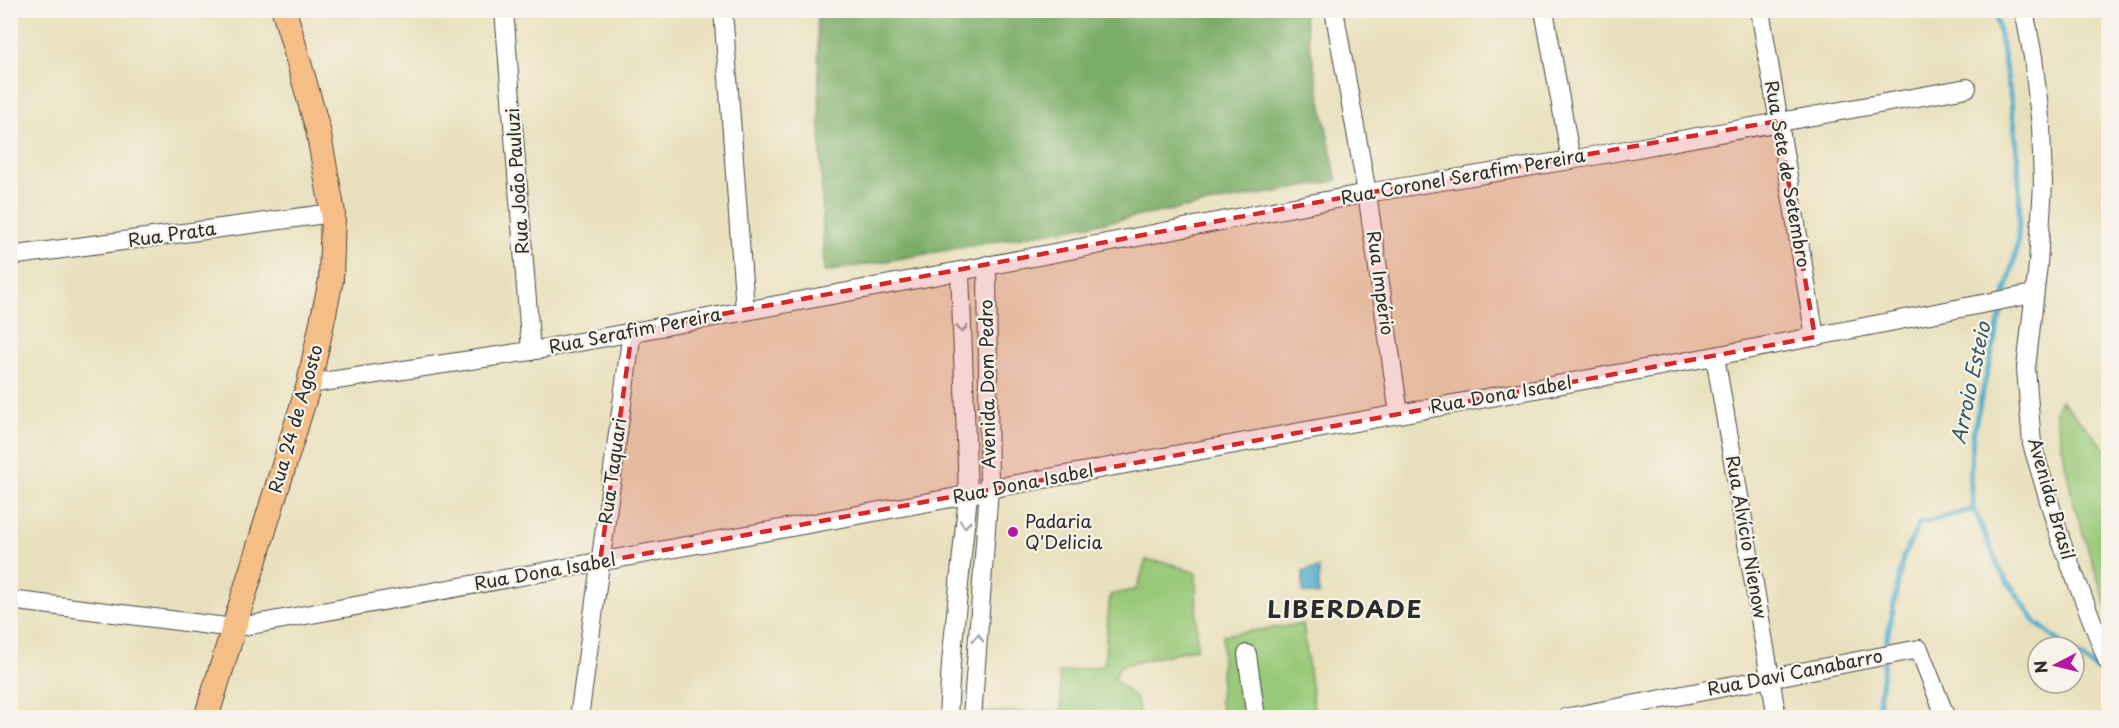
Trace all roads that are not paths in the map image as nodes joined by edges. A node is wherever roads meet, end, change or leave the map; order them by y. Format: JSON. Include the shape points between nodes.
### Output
{"nodes":[{"id":1,"x":284,"y":10,"type":"edge"},
{"id":2,"x":504,"y":10,"type":"edge"},
{"id":3,"x":723,"y":10,"type":"edge"},
{"id":4,"x":1334,"y":10,"type":"edge"},
{"id":5,"x":1544,"y":10,"type":"edge"},
{"id":6,"x":1760,"y":10,"type":"edge"},
{"id":7,"x":2024,"y":10,"type":"edge"},
{"id":8,"x":1967,"y":88,"type":"dead end"},
{"id":9,"x":1778,"y":121,"type":"junction"},
{"id":10,"x":1571,"y":160,"type":"junction"},
{"id":11,"x":1367,"y":193,"type":"junction"},
{"id":12,"x":333,"y":213,"type":"junction"},
{"id":13,"x":10,"y":256,"type":"edge"},
{"id":14,"x":987,"y":265,"type":"junction"},
{"id":15,"x":960,"y":271,"type":"junction"},
{"id":16,"x":2025,"y":295,"type":"junction"},
{"id":17,"x":745,"y":310,"type":"junction"},
{"id":18,"x":632,"y":331,"type":"junction"},
{"id":19,"x":1815,"y":337,"type":"junction"},
{"id":20,"x":531,"y":351,"type":"junction"},
{"id":21,"x":1715,"y":356,"type":"junction"},
{"id":22,"x":309,"y":384,"type":"junction"},
{"id":23,"x":1399,"y":414,"type":"junction"},
{"id":24,"x":990,"y":489,"type":"junction"},
{"id":25,"x":968,"y":495,"type":"junction"},
{"id":26,"x":600,"y":562,"type":"junction"},
{"id":27,"x":959,"y":577,"type":"junction"},
{"id":28,"x":983,"y":578,"type":"junction"},
{"id":29,"x":10,"y":600,"type":"edge"},
{"id":30,"x":234,"y":628,"type":"junction"},
{"id":31,"x":1247,"y":654,"type":"dead end"},
{"id":32,"x":2109,"y":662,"type":"edge"},
{"id":33,"x":951,"y":663,"type":"junction"},
{"id":34,"x":976,"y":664,"type":"junction"},
{"id":35,"x":1769,"y":678,"type":"junction"},
{"id":36,"x":206,"y":717,"type":"edge"},
{"id":37,"x":579,"y":717,"type":"edge"},
{"id":38,"x":948,"y":717,"type":"edge"},
{"id":39,"x":972,"y":717,"type":"edge"},
{"id":40,"x":1256,"y":717,"type":"edge"},
{"id":41,"x":1565,"y":717,"type":"edge"},
{"id":42,"x":1777,"y":717,"type":"edge"},
{"id":43,"x":1946,"y":717,"type":"edge"}],
"edges":[{"from":1,"to":12,"type":"main road","name":"Rua 24 de Agosto","via":[[318,130]]},
{"from":2,"to":20,"type":"street","name":"Rua João Pauluzi"},
{"from":3,"to":17,"type":"street"},
{"from":4,"to":11,"type":"street","name":"Rua Império"},
{"from":5,"to":10,"type":"street"},
{"from":6,"to":9,"type":"street","name":"Rua Sete de Setembro"},
{"from":7,"to":16,"type":"street","name":"Avenida Brasil","via":[[2033,57],[2043,184],[2038,265]]},
{"from":8,"to":9,"type":"street","name":"Rua Coronel Serafim Pereira"},
{"from":9,"to":10,"type":"street","name":"Rua Coronel Serafim Pereira"},
{"from":9,"to":19,"type":"street","name":"Rua Sete de Setembro"},
{"from":10,"to":11,"type":"street","name":"Rua Coronel Serafim Pereira"},
{"from":11,"to":14,"type":"street","name":"Rua Coronel Serafim Pereira"},
{"from":11,"to":23,"type":"street","name":"Rua Império"},
{"from":12,"to":13,"type":"street","name":"Rua Prata"},
{"from":12,"to":22,"type":"main road","name":"Rua 24 de Agosto","via":[[331,280]]},
{"from":14,"to":15,"type":"street","name":"Rua Coronel Serafim Pereira"},
{"from":14,"to":24,"type":"street","name":"Avenida Dom Pedro"},
{"from":15,"to":17,"type":"street","name":"Rua Serafim Pereira"},
{"from":15,"to":25,"type":"street","name":"Avenida Dom Pedro","one_way":true},
{"from":16,"to":19,"type":"street","name":"Rua Dona Isabel"},
{"from":16,"to":32,"type":"street","name":"Avenida Brasil","via":[[2032,444],[2061,541]]},
{"from":17,"to":18,"type":"street","name":"Rua Serafim Pereira"},
{"from":18,"to":20,"type":"street","name":"Rua Serafim Pereira"},
{"from":18,"to":26,"type":"street","name":"Rua Taquari"},
{"from":19,"to":21,"type":"street","name":"Rua Dona Isabel"},
{"from":20,"to":22,"type":"street","name":"Rua Serafim Pereira"},
{"from":21,"to":23,"type":"street","name":"Rua Dona Isabel"},
{"from":21,"to":35,"type":"street","name":"Rua Alvício Nienow"},
{"from":22,"to":30,"type":"main road","name":"Rua 24 de Agosto"},
{"from":23,"to":24,"type":"street","name":"Rua Dona Isabel"},
{"from":24,"to":25,"type":"street","name":"Rua Dona Isabel"},
{"from":24,"to":28,"type":"street","name":"Avenida Dom Pedro"},
{"from":25,"to":26,"type":"street","name":"Rua Dona Isabel"},
{"from":25,"to":27,"type":"street","name":"Avenida Dom Pedro","one_way":true},
{"from":26,"to":30,"type":"street","name":"Rua Dona Isabel"},
{"from":26,"to":37,"type":"street","name":"Rua Taquari"},
{"from":27,"to":28,"type":"street"},
{"from":27,"to":33,"type":"street","name":"Avenida Dom Pedro"},
{"from":34,"to":28,"type":"street","name":"Avenida Dom Pedro","one_way":true},
{"from":29,"to":30,"type":"street","name":"Rua Dona Isabel"},
{"from":30,"to":36,"type":"main road","name":"Rua 24 de Agosto"},
{"from":31,"to":40,"type":"street"},
{"from":33,"to":34,"type":"street"},
{"from":33,"to":38,"type":"street","name":"Avenida Dom Pedro"},
{"from":34,"to":39,"type":"street","name":"Avenida Dom Pedro"},
{"from":35,"to":41,"type":"street","name":"Rua Davi Canabarro"},
{"from":35,"to":42,"type":"street","name":"Rua Alvício Nienow"},
{"from":35,"to":43,"type":"street","name":"Rua Davi Canabarro","via":[[1919,649]]}]}
